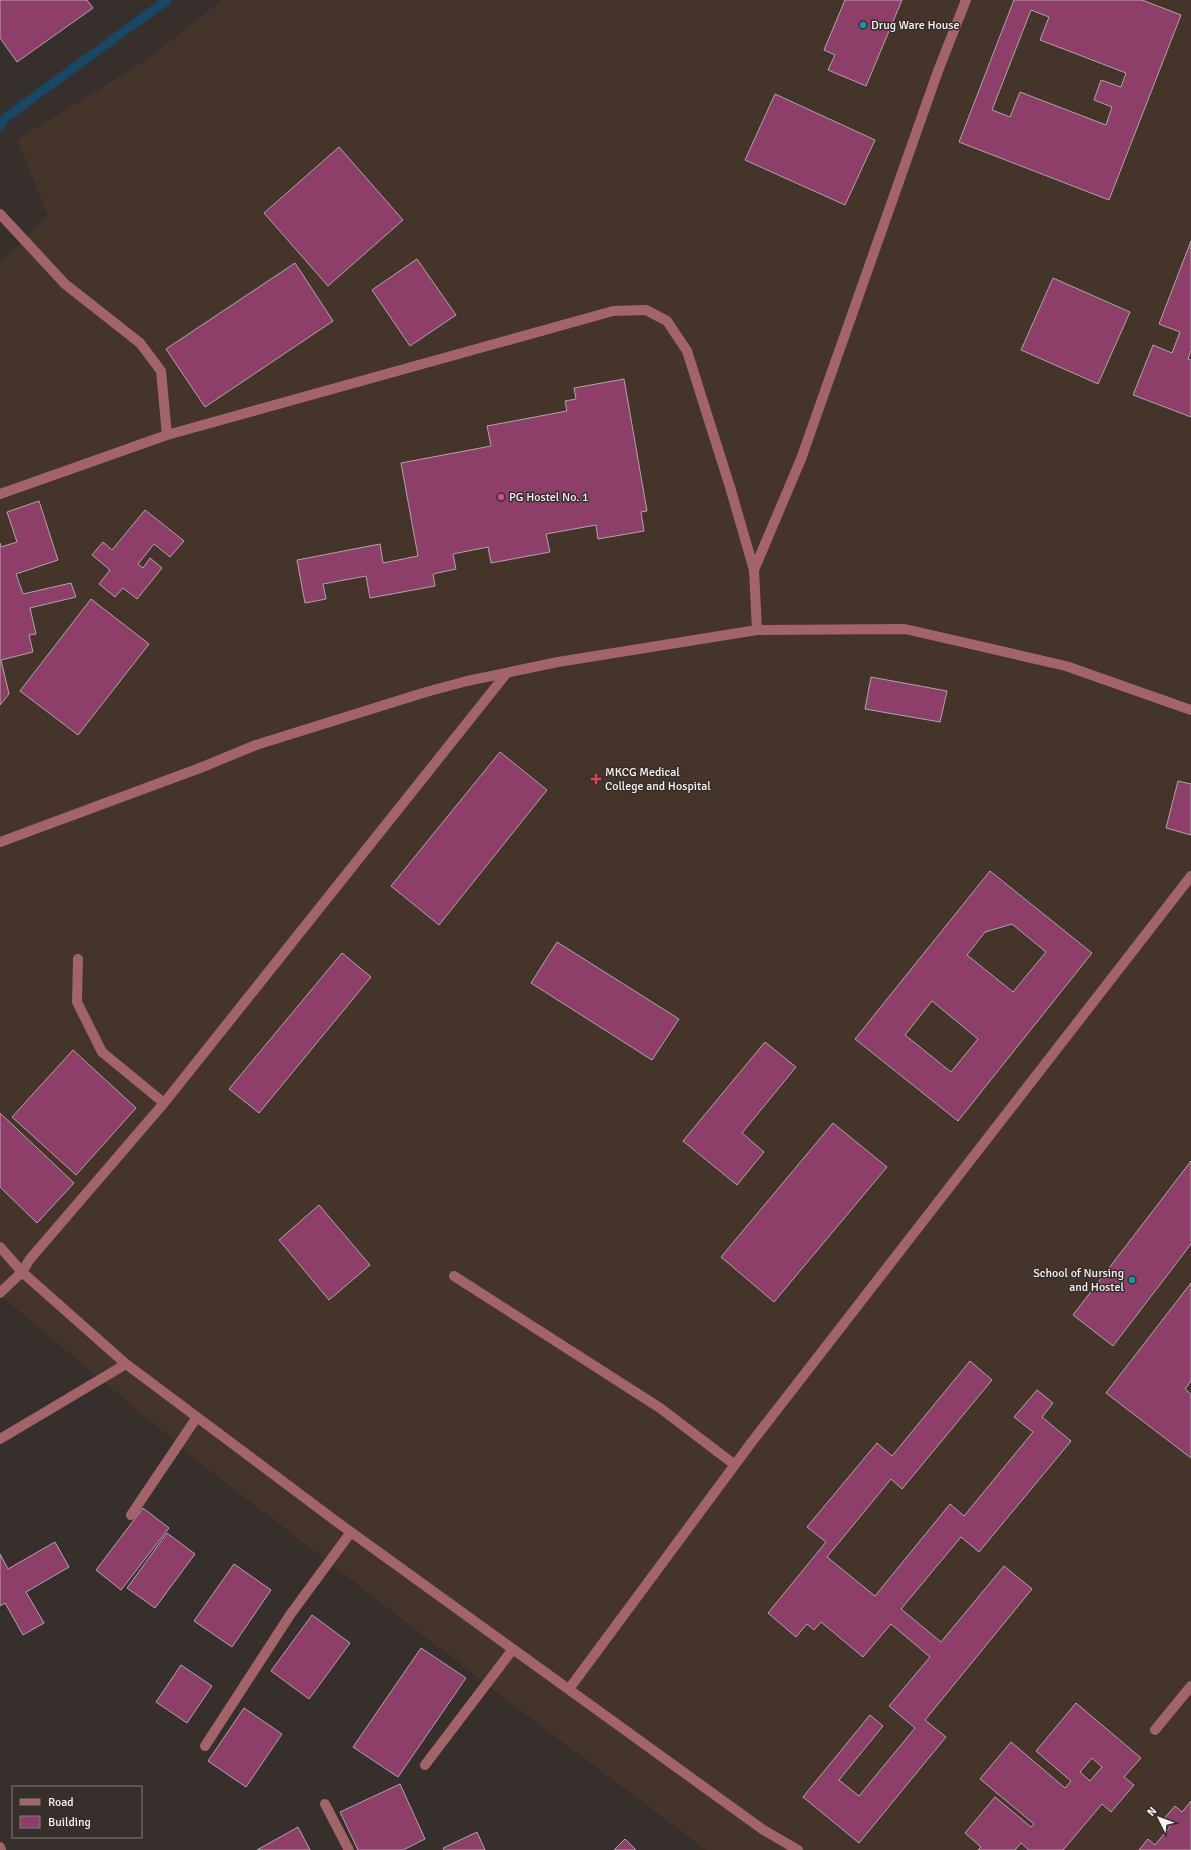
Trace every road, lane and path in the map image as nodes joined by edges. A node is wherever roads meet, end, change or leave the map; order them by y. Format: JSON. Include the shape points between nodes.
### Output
{"nodes":[{"id":1,"x":966,"y":0,"type":"edge"},
{"id":2,"x":0,"y":214,"type":"edge"},
{"id":3,"x":167,"y":435,"type":"junction"},
{"id":4,"x":0,"y":494,"type":"edge"},
{"id":5,"x":754,"y":570,"type":"junction"},
{"id":6,"x":757,"y":630,"type":"junction"},
{"id":7,"x":506,"y":674,"type":"junction"},
{"id":8,"x":1191,"y":710,"type":"edge"},
{"id":9,"x":0,"y":842,"type":"edge"},
{"id":10,"x":1191,"y":876,"type":"edge"},
{"id":11,"x":78,"y":959,"type":"dead end"},
{"id":12,"x":164,"y":1103,"type":"junction"},
{"id":13,"x":0,"y":1247,"type":"edge"},
{"id":14,"x":22,"y":1272,"type":"junction"},
{"id":15,"x":454,"y":1276,"type":"dead end"},
{"id":16,"x":0,"y":1293,"type":"edge"},
{"id":17,"x":126,"y":1364,"type":"junction"},
{"id":18,"x":197,"y":1417,"type":"junction"},
{"id":19,"x":0,"y":1439,"type":"edge"},
{"id":20,"x":735,"y":1465,"type":"junction"},
{"id":21,"x":131,"y":1515,"type":"dead end"},
{"id":22,"x":351,"y":1532,"type":"junction"},
{"id":23,"x":513,"y":1649,"type":"junction"},
{"id":24,"x":1191,"y":1686,"type":"edge"},
{"id":25,"x":569,"y":1689,"type":"junction"},
{"id":26,"x":1155,"y":1730,"type":"dead end"},
{"id":27,"x":206,"y":1746,"type":"dead end"},
{"id":28,"x":425,"y":1765,"type":"dead end"},
{"id":29,"x":325,"y":1804,"type":"dead end"},
{"id":30,"x":0,"y":1847,"type":"edge"},
{"id":31,"x":794,"y":1849,"type":"edge"},
{"id":32,"x":1,"y":1850,"type":"edge"},
{"id":33,"x":349,"y":1850,"type":"edge"}],
"edges":[{"from":1,"to":5,"type":"street","via":[[935,79],[801,459]]},
{"from":2,"to":3,"type":"street","via":[[65,284],[140,343],[161,371]]},
{"from":3,"to":4,"type":"street"},
{"from":3,"to":5,"type":"street","via":[[613,311],[646,310],[667,322],[687,351]]},
{"from":5,"to":6,"type":"street"},
{"from":6,"to":7,"type":"street","via":[[558,662]]},
{"from":6,"to":8,"type":"street","via":[[905,629],[1066,666]]},
{"from":7,"to":9,"type":"street","via":[[426,692],[256,745]]},
{"from":7,"to":12,"type":"street"},
{"from":10,"to":20,"type":"street"},
{"from":11,"to":12,"type":"street","via":[[77,1002],[102,1052]]},
{"from":12,"to":14,"type":"street","via":[[35,1253]]},
{"from":13,"to":14,"type":"street"},
{"from":14,"to":16,"type":"street"},
{"from":14,"to":17,"type":"street"},
{"from":15,"to":20,"type":"street","via":[[660,1408]]},
{"from":17,"to":18,"type":"street"},
{"from":17,"to":19,"type":"street"},
{"from":18,"to":21,"type":"street"},
{"from":18,"to":22,"type":"street"},
{"from":20,"to":25,"type":"street"},
{"from":22,"to":23,"type":"street"},
{"from":22,"to":27,"type":"street","via":[[290,1615]]},
{"from":23,"to":25,"type":"street"},
{"from":23,"to":28,"type":"street"},
{"from":24,"to":26,"type":"street"},
{"from":25,"to":31,"type":"street","via":[[762,1829]]},
{"from":29,"to":33,"type":"street"},
{"from":30,"to":32,"type":"street"}]}
